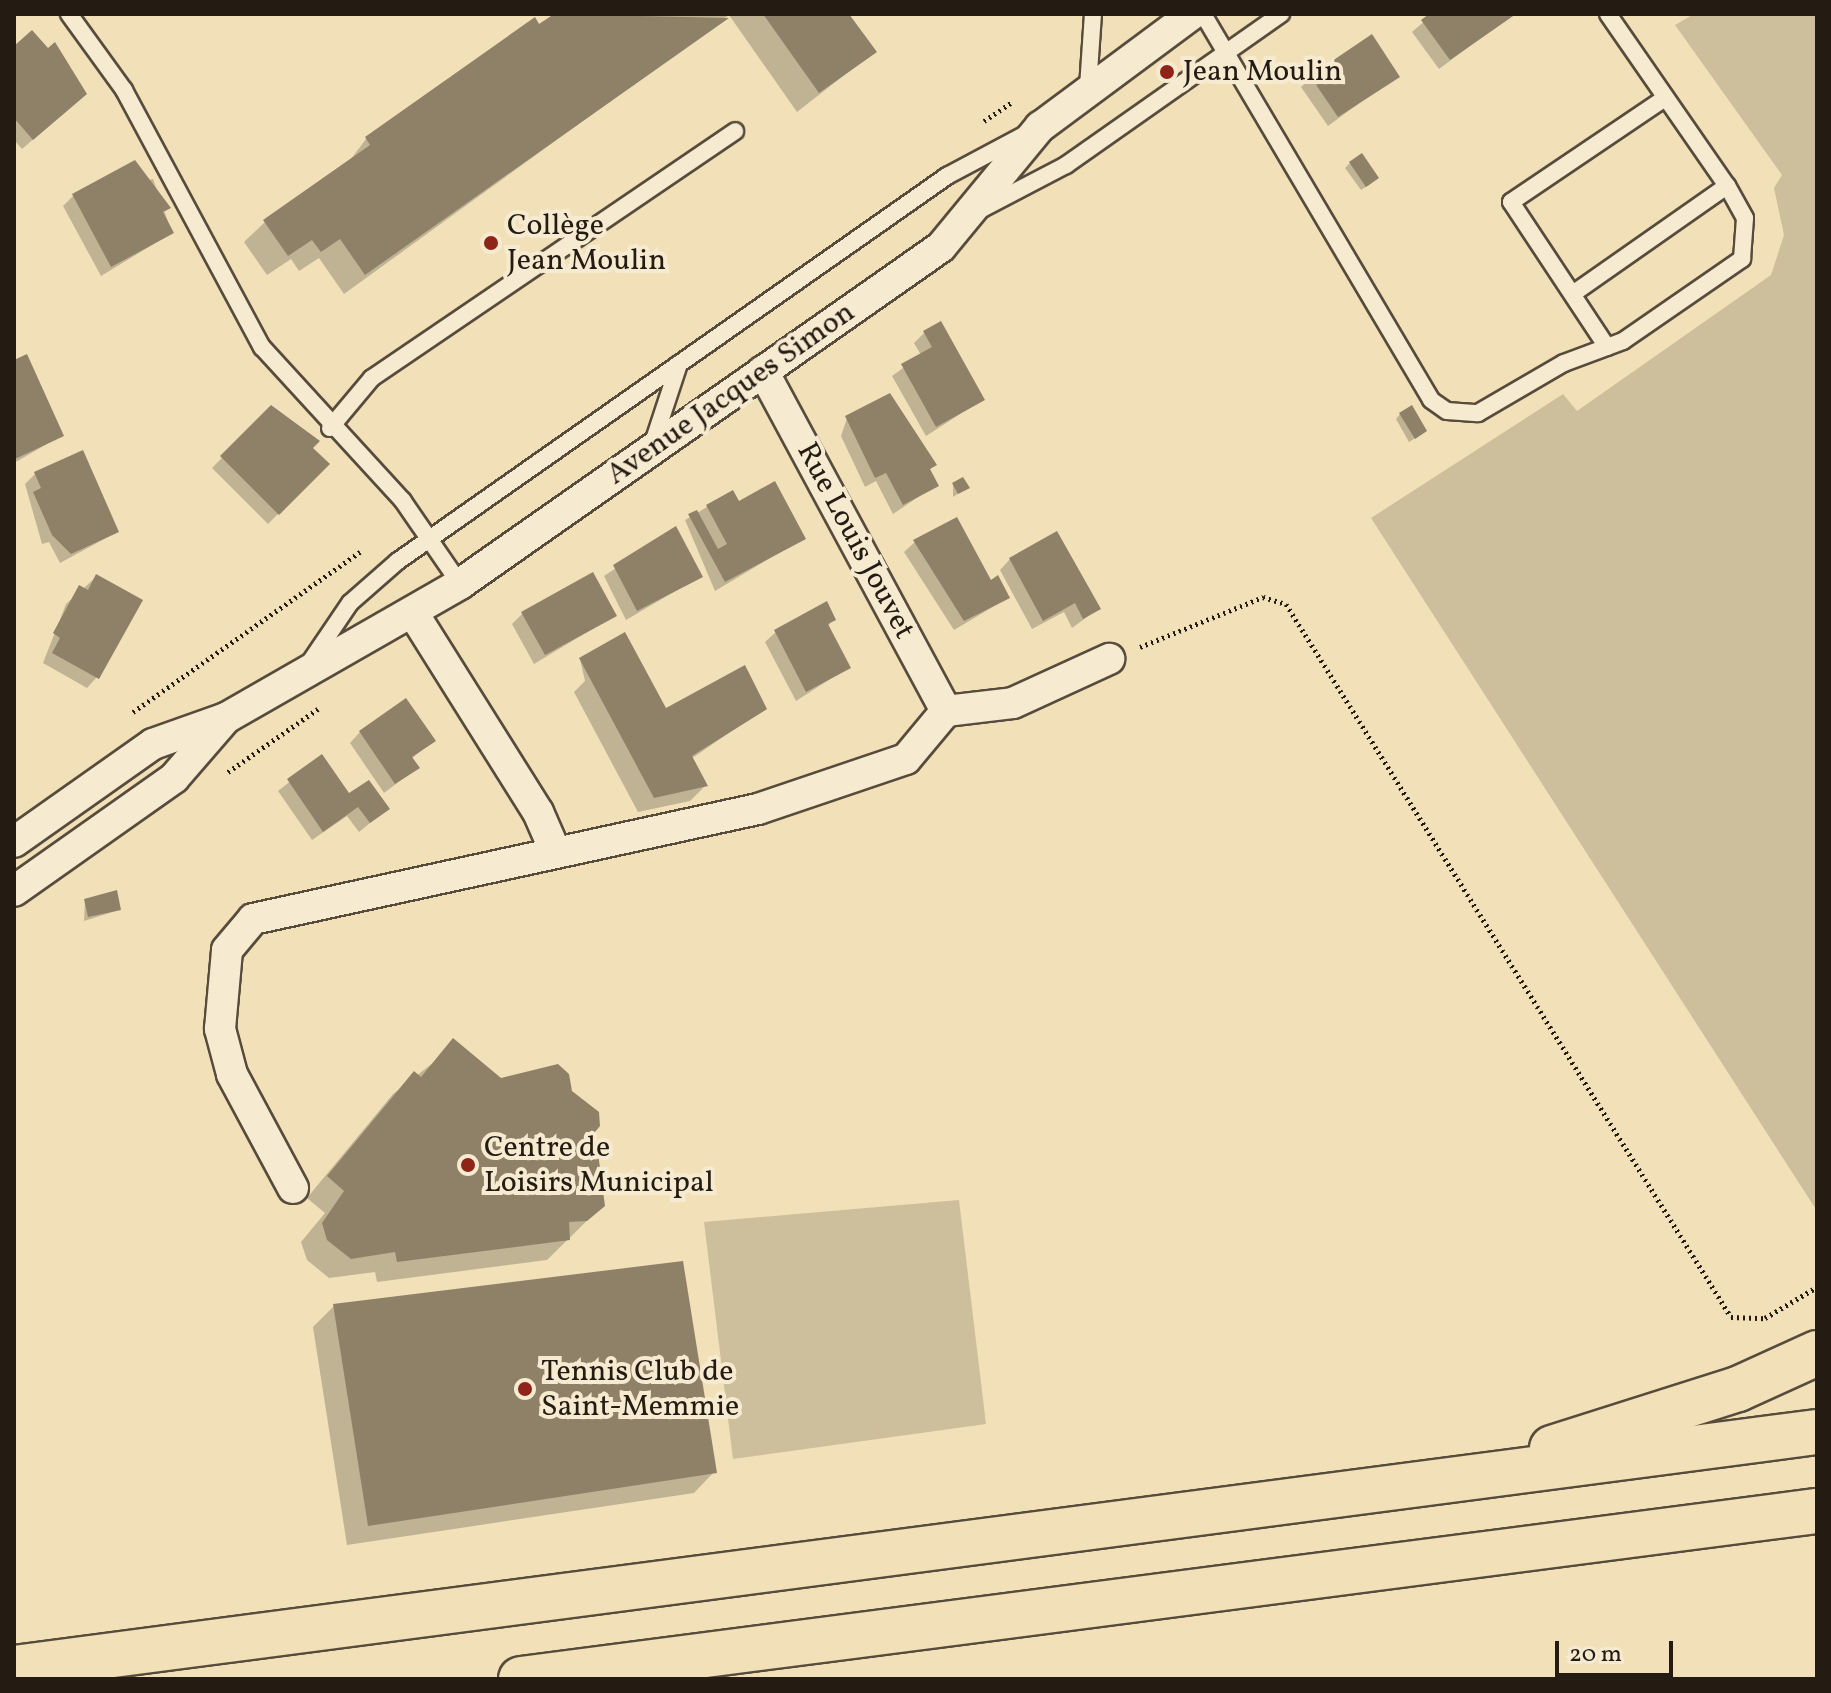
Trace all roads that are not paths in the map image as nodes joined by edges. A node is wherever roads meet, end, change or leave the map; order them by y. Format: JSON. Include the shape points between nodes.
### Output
{"nodes":[{"id":1,"x":69,"y":14,"type":"edge"},
{"id":2,"x":1093,"y":14,"type":"edge"},
{"id":3,"x":1192,"y":14,"type":"edge"},
{"id":4,"x":1203,"y":14,"type":"edge"},
{"id":5,"x":1281,"y":14,"type":"edge"},
{"id":6,"x":1608,"y":14,"type":"edge"},
{"id":7,"x":1226,"y":53,"type":"junction"},
{"id":8,"x":1088,"y":87,"type":"junction"},
{"id":9,"x":1665,"y":98,"type":"junction"},
{"id":10,"x":1040,"y":127,"type":"junction"},
{"id":11,"x":735,"y":131,"type":"dead end"},
{"id":12,"x":1727,"y":186,"type":"junction"},
{"id":13,"x":974,"y":214,"type":"junction"},
{"id":14,"x":1574,"y":293,"type":"junction"},
{"id":15,"x":1607,"y":347,"type":"junction"},
{"id":16,"x":679,"y":364,"type":"junction"},
{"id":17,"x":763,"y":371,"type":"junction"},
{"id":18,"x":330,"y":428,"type":"junction"},
{"id":19,"x":651,"y":450,"type":"junction"},
{"id":20,"x":430,"y":539,"type":"junction"},
{"id":21,"x":460,"y":584,"type":"junction"},
{"id":22,"x":413,"y":613,"type":"junction"},
{"id":23,"x":1109,"y":659,"type":"road end"},
{"id":24,"x":308,"y":666,"type":"junction"},
{"id":25,"x":946,"y":711,"type":"junction"},
{"id":26,"x":226,"y":718,"type":"junction"},
{"id":27,"x":14,"y":842,"type":"edge"},
{"id":28,"x":555,"y":851,"type":"junction"},
{"id":29,"x":14,"y":891,"type":"edge"},
{"id":30,"x":293,"y":1188,"type":"dead end"},
{"id":31,"x":1817,"y":1353,"type":"edge"},
{"id":32,"x":1817,"y":1432,"type":"edge"},
{"id":33,"x":1458,"y":1480,"type":"junction"},
{"id":34,"x":1817,"y":1511,"type":"edge"},
{"id":35,"x":14,"y":1668,"type":"edge"},
{"id":36,"x":521,"y":1679,"type":"edge"}],
"edges":[{"from":1,"to":18,"type":"lane","via":[[124,90],[262,347]]},
{"from":2,"to":8,"type":"lane"},
{"from":3,"to":8,"type":"street","name":"Avenue Jacques Simon"},
{"from":4,"to":7,"type":"lane"},
{"from":5,"to":7,"type":"lane"},
{"from":6,"to":9,"type":"lane"},
{"from":7,"to":13,"type":"lane","via":[[1066,165]]},
{"from":7,"to":15,"type":"lane","via":[[1431,400],[1447,411],[1478,413]]},
{"from":8,"to":10,"type":"street","name":"Avenue Jacques Simon"},
{"from":9,"to":12,"type":"lane"},
{"from":9,"to":14,"type":"lane","via":[[1511,202]]},
{"from":10,"to":13,"type":"street","name":"Avenue Jacques Simon"},
{"from":10,"to":16,"type":"lane","via":[[947,176]]},
{"from":11,"to":18,"type":"lane","via":[[372,378]]},
{"from":12,"to":14,"type":"lane"},
{"from":12,"to":15,"type":"lane","via":[[1745,218],[1742,259]]},
{"from":13,"to":17,"type":"street","name":"Avenue Jacques Simon","via":[[941,247]]},
{"from":14,"to":15,"type":"lane"},
{"from":16,"to":19,"type":"lane"},
{"from":16,"to":20,"type":"lane"},
{"from":17,"to":19,"type":"street","name":"Avenue Jacques Simon"},
{"from":17,"to":25,"type":"street","name":"Rue Louis Jouvet"},
{"from":18,"to":20,"type":"lane","via":[[403,501]]},
{"from":19,"to":21,"type":"street","name":"Avenue Jacques Simon"},
{"from":20,"to":21,"type":"lane"},
{"from":20,"to":24,"type":"lane","via":[[350,603]]},
{"from":21,"to":22,"type":"street","name":"Avenue Jacques Simon"},
{"from":22,"to":24,"type":"street","name":"Avenue Jacques Simon"},
{"from":22,"to":28,"type":"street","via":[[538,812]]},
{"from":23,"to":25,"type":"street","via":[[1013,703]]},
{"from":24,"to":26,"type":"street","name":"Avenue Jacques Simon"},
{"from":25,"to":28,"type":"street","via":[[906,759],[758,809]]},
{"from":26,"to":27,"type":"street","name":"Avenue Jacques Simon","via":[[153,744]]},
{"from":26,"to":29,"type":"street","name":"Avenue Jacques Simon","via":[[174,778]]},
{"from":28,"to":30,"type":"street","via":[[287,906],[253,919],[227,950],[220,1029],[232,1074]]},
{"from":31,"to":33,"type":"main road","via":[[1738,1389]]},
{"from":32,"to":33,"type":"main road"},
{"from":33,"to":35,"type":"main road"},
{"from":34,"to":36,"type":"main road"}]}
